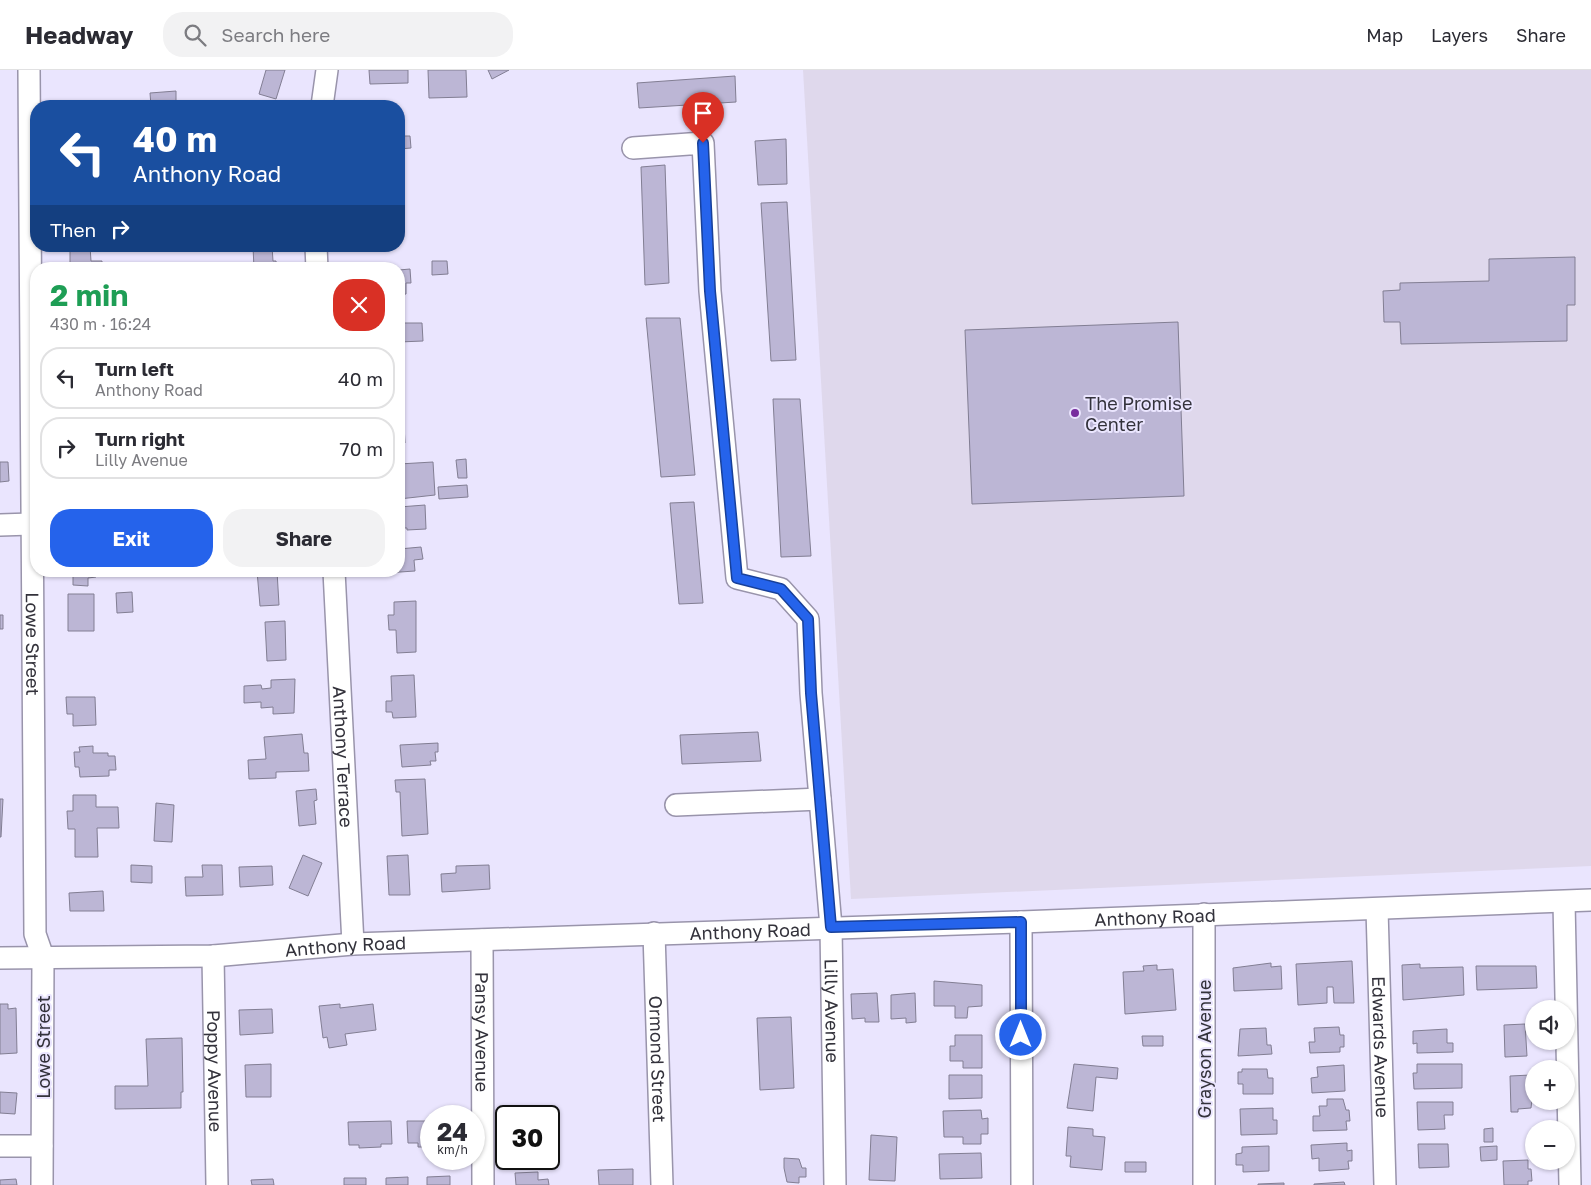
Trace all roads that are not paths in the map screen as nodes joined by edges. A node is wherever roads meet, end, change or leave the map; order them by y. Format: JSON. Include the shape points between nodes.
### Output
{"nodes":[{"id":1,"x":29,"y":70,"type":"edge"},
{"id":2,"x":327,"y":70,"type":"edge"},
{"id":3,"x":323,"y":100,"type":"edge"},
{"id":4,"x":633,"y":148,"type":"dead end"},
{"id":5,"x":30,"y":297,"type":"edge"},
{"id":6,"x":30,"y":524,"type":"edge"},
{"id":7,"x":0,"y":525,"type":"edge"},
{"id":8,"x":32,"y":577,"type":"edge"},
{"id":9,"x":334,"y":577,"type":"edge"},
{"id":10,"x":820,"y":798,"type":"junction"},
{"id":11,"x":676,"y":805,"type":"dead end"},
{"id":12,"x":1591,"y":900,"type":"edge"},
{"id":13,"x":1564,"y":902,"type":"junction"},
{"id":14,"x":1377,"y":909,"type":"junction"},
{"id":15,"x":1204,"y":914,"type":"junction"},
{"id":16,"x":1021,"y":922,"type":"junction"},
{"id":17,"x":831,"y":927,"type":"junction"},
{"id":18,"x":654,"y":933,"type":"junction"},
{"id":19,"x":482,"y":940,"type":"junction"},
{"id":20,"x":353,"y":944,"type":"junction"},
{"id":21,"x":212,"y":956,"type":"junction"},
{"id":22,"x":43,"y":957,"type":"junction"},
{"id":23,"x":0,"y":958,"type":"edge"},
{"id":24,"x":0,"y":1146,"type":"edge"},
{"id":25,"x":42,"y":1146,"type":"junction"},
{"id":26,"x":42,"y":1185,"type":"edge"},
{"id":27,"x":217,"y":1185,"type":"edge"},
{"id":28,"x":483,"y":1185,"type":"edge"},
{"id":29,"x":662,"y":1185,"type":"edge"},
{"id":30,"x":834,"y":1185,"type":"edge"},
{"id":31,"x":1022,"y":1185,"type":"edge"},
{"id":32,"x":1204,"y":1185,"type":"edge"},
{"id":33,"x":1384,"y":1185,"type":"edge"},
{"id":34,"x":1570,"y":1185,"type":"edge"}],
"edges":[{"from":1,"to":5,"type":"street","name":"Lowe Street"},
{"from":2,"to":3,"type":"street"},
{"from":4,"to":10,"type":"street","name":"Lilly Avenue","via":[[703,143],[710,291],[737,578],[781,589],[808,619]]},
{"from":6,"to":7,"type":"street"},
{"from":8,"to":22,"type":"street","name":"Lowe Street","via":[[35,934]]},
{"from":9,"to":20,"type":"street","name":"Anthony Terrace"},
{"from":10,"to":11,"type":"street"},
{"from":10,"to":17,"type":"street","name":"Lilly Avenue"},
{"from":12,"to":13,"type":"street","name":"Anthony Road"},
{"from":13,"to":14,"type":"street","name":"Anthony Road"},
{"from":13,"to":34,"type":"street"},
{"from":14,"to":15,"type":"street","name":"Anthony Road"},
{"from":14,"to":33,"type":"street","name":"Edwards Avenue"},
{"from":15,"to":16,"type":"street","name":"Anthony Road"},
{"from":15,"to":32,"type":"street","name":"Grayson Avenue"},
{"from":16,"to":17,"type":"street","name":"Anthony Road"},
{"from":16,"to":31,"type":"street"},
{"from":17,"to":18,"type":"street","name":"Anthony Road"},
{"from":17,"to":30,"type":"street","name":"Lilly Avenue"},
{"from":18,"to":19,"type":"street","name":"Anthony Road"},
{"from":18,"to":29,"type":"street","name":"Ormond Street"},
{"from":19,"to":20,"type":"street","name":"Anthony Road"},
{"from":19,"to":28,"type":"street","name":"Pansy Avenue"},
{"from":20,"to":21,"type":"street","name":"Anthony Road"},
{"from":21,"to":22,"type":"street","name":"Anthony Road"},
{"from":21,"to":27,"type":"street","name":"Poppy Avenue"},
{"from":22,"to":23,"type":"street","name":"Anthony Road"},
{"from":22,"to":25,"type":"street","name":"Lowe Street"},
{"from":24,"to":25,"type":"street"},
{"from":25,"to":26,"type":"street","name":"Lowe Street"}]}
